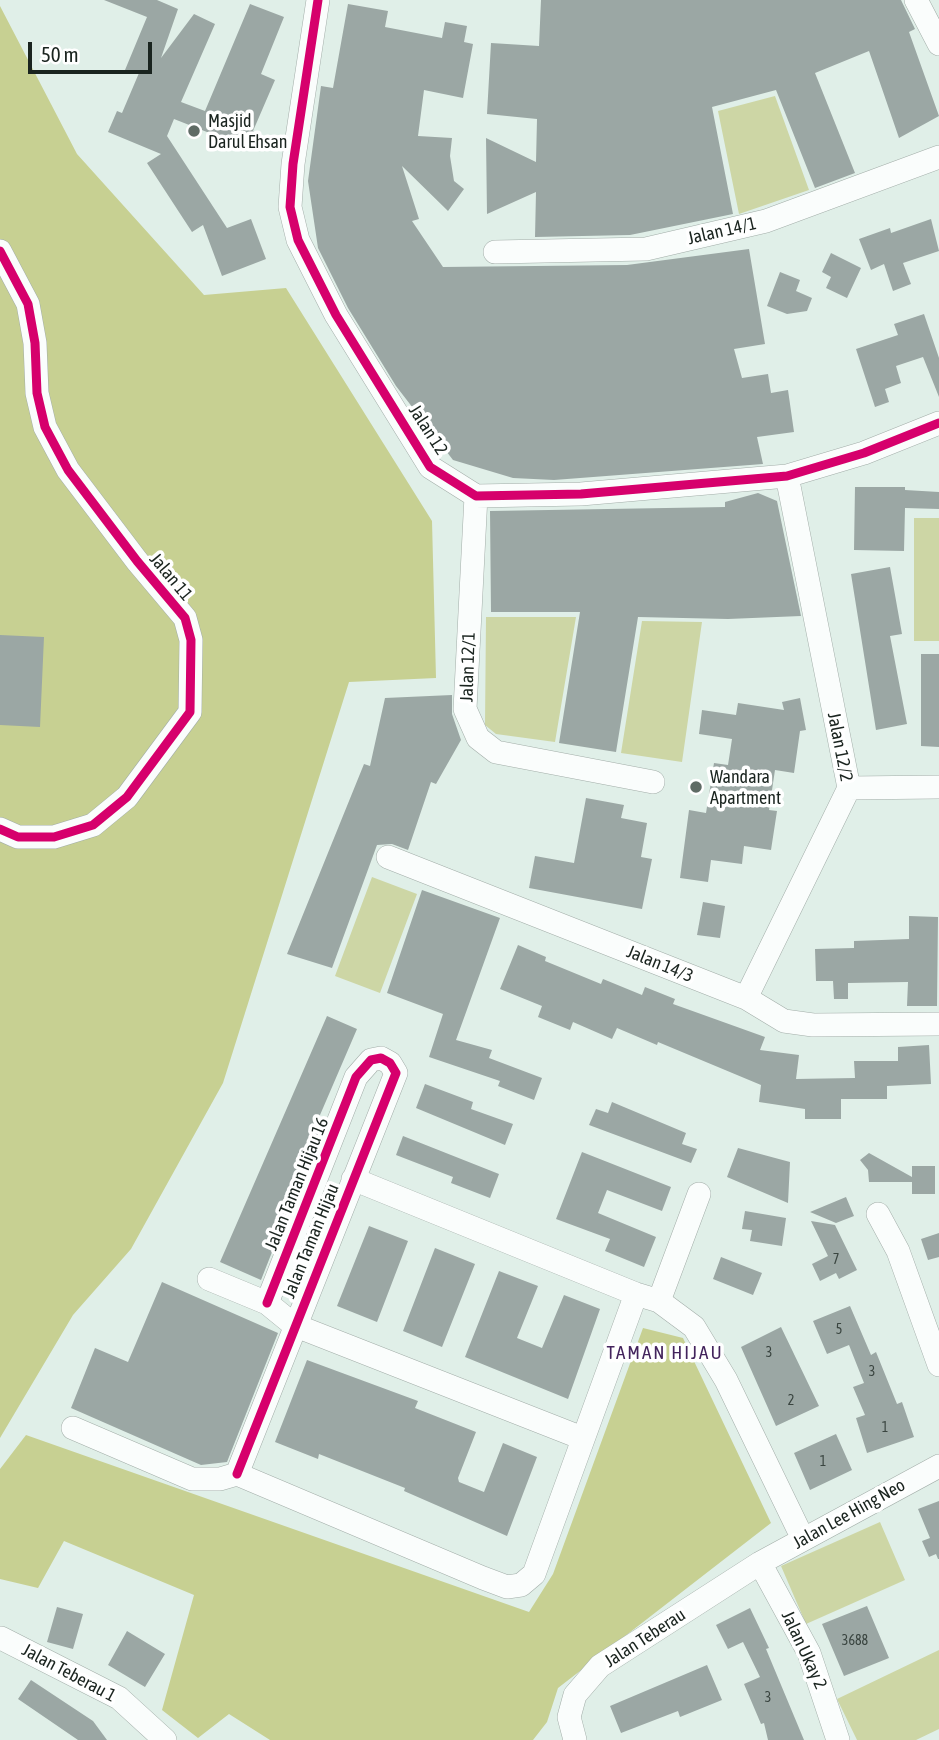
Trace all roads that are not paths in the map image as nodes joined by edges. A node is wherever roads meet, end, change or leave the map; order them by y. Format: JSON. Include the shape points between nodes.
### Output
{"nodes":[{"id":1,"x":318,"y":0,"type":"edge"},
{"id":2,"x":916,"y":0,"type":"edge"},
{"id":3,"x":939,"y":44,"type":"edge"},
{"id":4,"x":939,"y":157,"type":"edge"},
{"id":5,"x":0,"y":251,"type":"edge"},
{"id":6,"x":495,"y":252,"type":"dead end"},
{"id":7,"x":939,"y":423,"type":"edge"},
{"id":8,"x":787,"y":476,"type":"junction"},
{"id":9,"x":476,"y":496,"type":"junction"},
{"id":10,"x":653,"y":782,"type":"dead end"},
{"id":11,"x":939,"y":787,"type":"edge"},
{"id":12,"x":849,"y":788,"type":"junction"},
{"id":13,"x":0,"y":829,"type":"edge"},
{"id":14,"x":388,"y":857,"type":"dead end"},
{"id":15,"x":746,"y":998,"type":"junction"},
{"id":16,"x":939,"y":1024,"type":"edge"},
{"id":17,"x":356,"y":1077,"type":"joint"},
{"id":18,"x":353,"y":1179,"type":"junction"},
{"id":19,"x":699,"y":1194,"type":"dead end"},
{"id":20,"x":878,"y":1213,"type":"dead end"},
{"id":21,"x":209,"y":1279,"type":"dead end"},
{"id":22,"x":636,"y":1294,"type":"junction"},
{"id":23,"x":659,"y":1301,"type":"junction"},
{"id":24,"x":267,"y":1303,"type":"junction"},
{"id":25,"x":294,"y":1325,"type":"junction"},
{"id":26,"x":939,"y":1365,"type":"edge"},
{"id":27,"x":73,"y":1428,"type":"dead end"},
{"id":28,"x":582,"y":1438,"type":"junction"},
{"id":29,"x":939,"y":1466,"type":"edge"},
{"id":30,"x":237,"y":1474,"type":"junction"},
{"id":31,"x":803,"y":1539,"type":"junction"},
{"id":32,"x":760,"y":1563,"type":"junction"},
{"id":33,"x":1,"y":1638,"type":"edge"},
{"id":34,"x":165,"y":1740,"type":"edge"},
{"id":35,"x":575,"y":1740,"type":"edge"},
{"id":36,"x":838,"y":1740,"type":"edge"}],
"edges":[{"from":1,"to":9,"type":"street","name":"Jalan 12","via":[[293,163],[290,207],[298,240],[336,315],[430,467]]},
{"from":2,"to":3,"type":"street"},
{"from":4,"to":6,"type":"street","name":"Jalan 14/1","via":[[766,221],[646,249]]},
{"from":5,"to":13,"type":"street","name":"Jalan 11","via":[[28,304],[45,427],[68,470],[186,618],[191,640],[190,712],[127,797],[93,825],[54,837],[18,836]]},
{"from":7,"to":8,"type":"street","via":[[864,453]]},
{"from":8,"to":9,"type":"street","via":[[581,494]]},
{"from":8,"to":12,"type":"street","name":"Jalan 12/2"},
{"from":9,"to":10,"type":"street","name":"Jalan 12/1","via":[[465,709],[478,738],[496,752]]},
{"from":11,"to":12,"type":"street"},
{"from":12,"to":15,"type":"street","name":"Jalan 12/2"},
{"from":14,"to":15,"type":"street","name":"Jalan 14/3"},
{"from":15,"to":16,"type":"street","name":"Jalan 14/3","via":[[784,1021],[813,1025]]},
{"from":17,"to":18,"type":"street","name":"Jalan Taman Hijau","via":[[371,1060],[381,1058],[396,1073]]},
{"from":17,"to":24,"type":"street","name":"Jalan Taman Hijau 16"},
{"from":18,"to":22,"type":"street","name":"Jalan Taman Hijau"},
{"from":18,"to":25,"type":"street","name":"Jalan Taman Hijau"},
{"from":19,"to":23,"type":"street"},
{"from":20,"to":26,"type":"street","via":[[898,1251]]},
{"from":21,"to":24,"type":"street","name":"Jalan Taman Hijau"},
{"from":22,"to":23,"type":"street","name":"Jalan Taman Hijau"},
{"from":22,"to":28,"type":"street"},
{"from":23,"to":31,"type":"street","name":"Jalan Taman Hijau","via":[[694,1327],[726,1380]]},
{"from":24,"to":25,"type":"street","name":"Jalan Taman Hijau"},
{"from":25,"to":28,"type":"street","name":"Jalan Taman Hijau"},
{"from":25,"to":30,"type":"street","name":"Jalan Taman Hijau"},
{"from":27,"to":30,"type":"street","via":[[192,1479]]},
{"from":28,"to":30,"type":"street","via":[[534,1574],[521,1585],[507,1587]]},
{"from":29,"to":31,"type":"street","name":"Jalan Lee Hing Neo"},
{"from":31,"to":32,"type":"street","name":"Jalan Lee Hing Neo"},
{"from":32,"to":35,"type":"street","name":"Jalan Teberau","via":[[600,1666],[575,1695],[569,1717]]},
{"from":32,"to":36,"type":"street","name":"Jalan Ukay 2","via":[[809,1653]]},
{"from":33,"to":34,"type":"street","name":"Jalan Teberau 1","via":[[119,1698]]}]}
